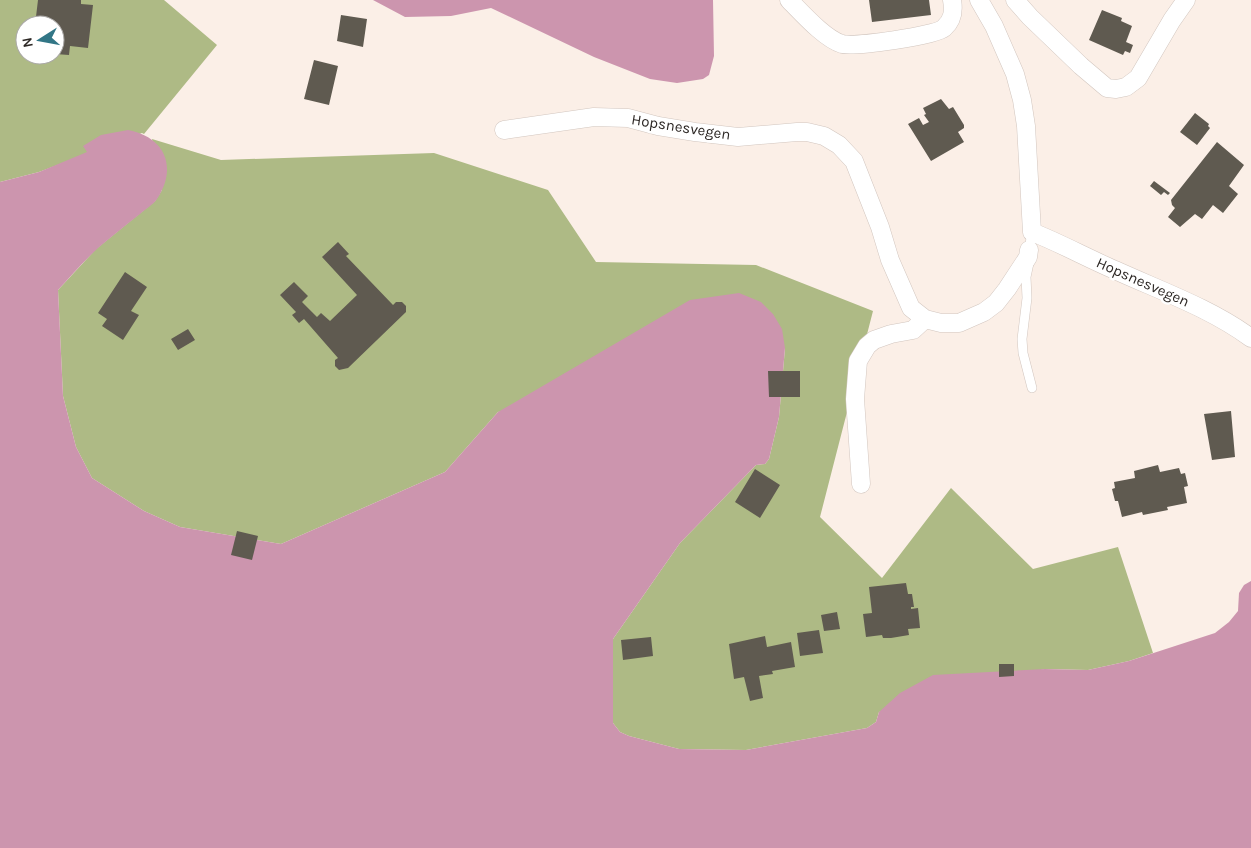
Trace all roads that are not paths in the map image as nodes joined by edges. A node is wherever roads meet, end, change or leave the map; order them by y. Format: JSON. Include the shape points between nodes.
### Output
{"nodes":[{"id":1,"x":789,"y":0,"type":"edge"},
{"id":2,"x":952,"y":0,"type":"edge"},
{"id":3,"x":979,"y":0,"type":"edge"},
{"id":4,"x":1015,"y":0,"type":"edge"},
{"id":5,"x":1186,"y":0,"type":"edge"},
{"id":6,"x":504,"y":130,"type":"dead end"},
{"id":7,"x":1032,"y":232,"type":"junction"},
{"id":8,"x":1029,"y":250,"type":"junction"},
{"id":9,"x":925,"y":319,"type":"junction"},
{"id":10,"x":1251,"y":338,"type":"edge"},
{"id":11,"x":1032,"y":388,"type":"dead end"},
{"id":12,"x":861,"y":484,"type":"dead end"}],
"edges":[{"from":1,"to":2,"type":"street","via":[[831,38],[842,44],[857,44],[931,34],[943,29],[953,14]]},
{"from":3,"to":7,"type":"street","via":[[1015,74],[1022,100]]},
{"from":4,"to":5,"type":"street","via":[[1081,66],[1107,88],[1116,89],[1126,87],[1138,78]]},
{"from":6,"to":9,"type":"street","name":"Hopsnesvegen","via":[[594,116],[628,118],[658,126],[738,137],[797,132],[824,136],[840,145],[854,160],[911,308]]},
{"from":7,"to":8,"type":"lane"},
{"from":7,"to":10,"type":"street","name":"Hopsnesvegen","via":[[1200,308]]},
{"from":8,"to":9,"type":"street","via":[[1008,289],[984,312],[959,323]]},
{"from":8,"to":11,"type":"lane","via":[[1023,353]]},
{"from":9,"to":12,"type":"street","via":[[913,330],[874,340],[858,361],[855,399]]}]}
